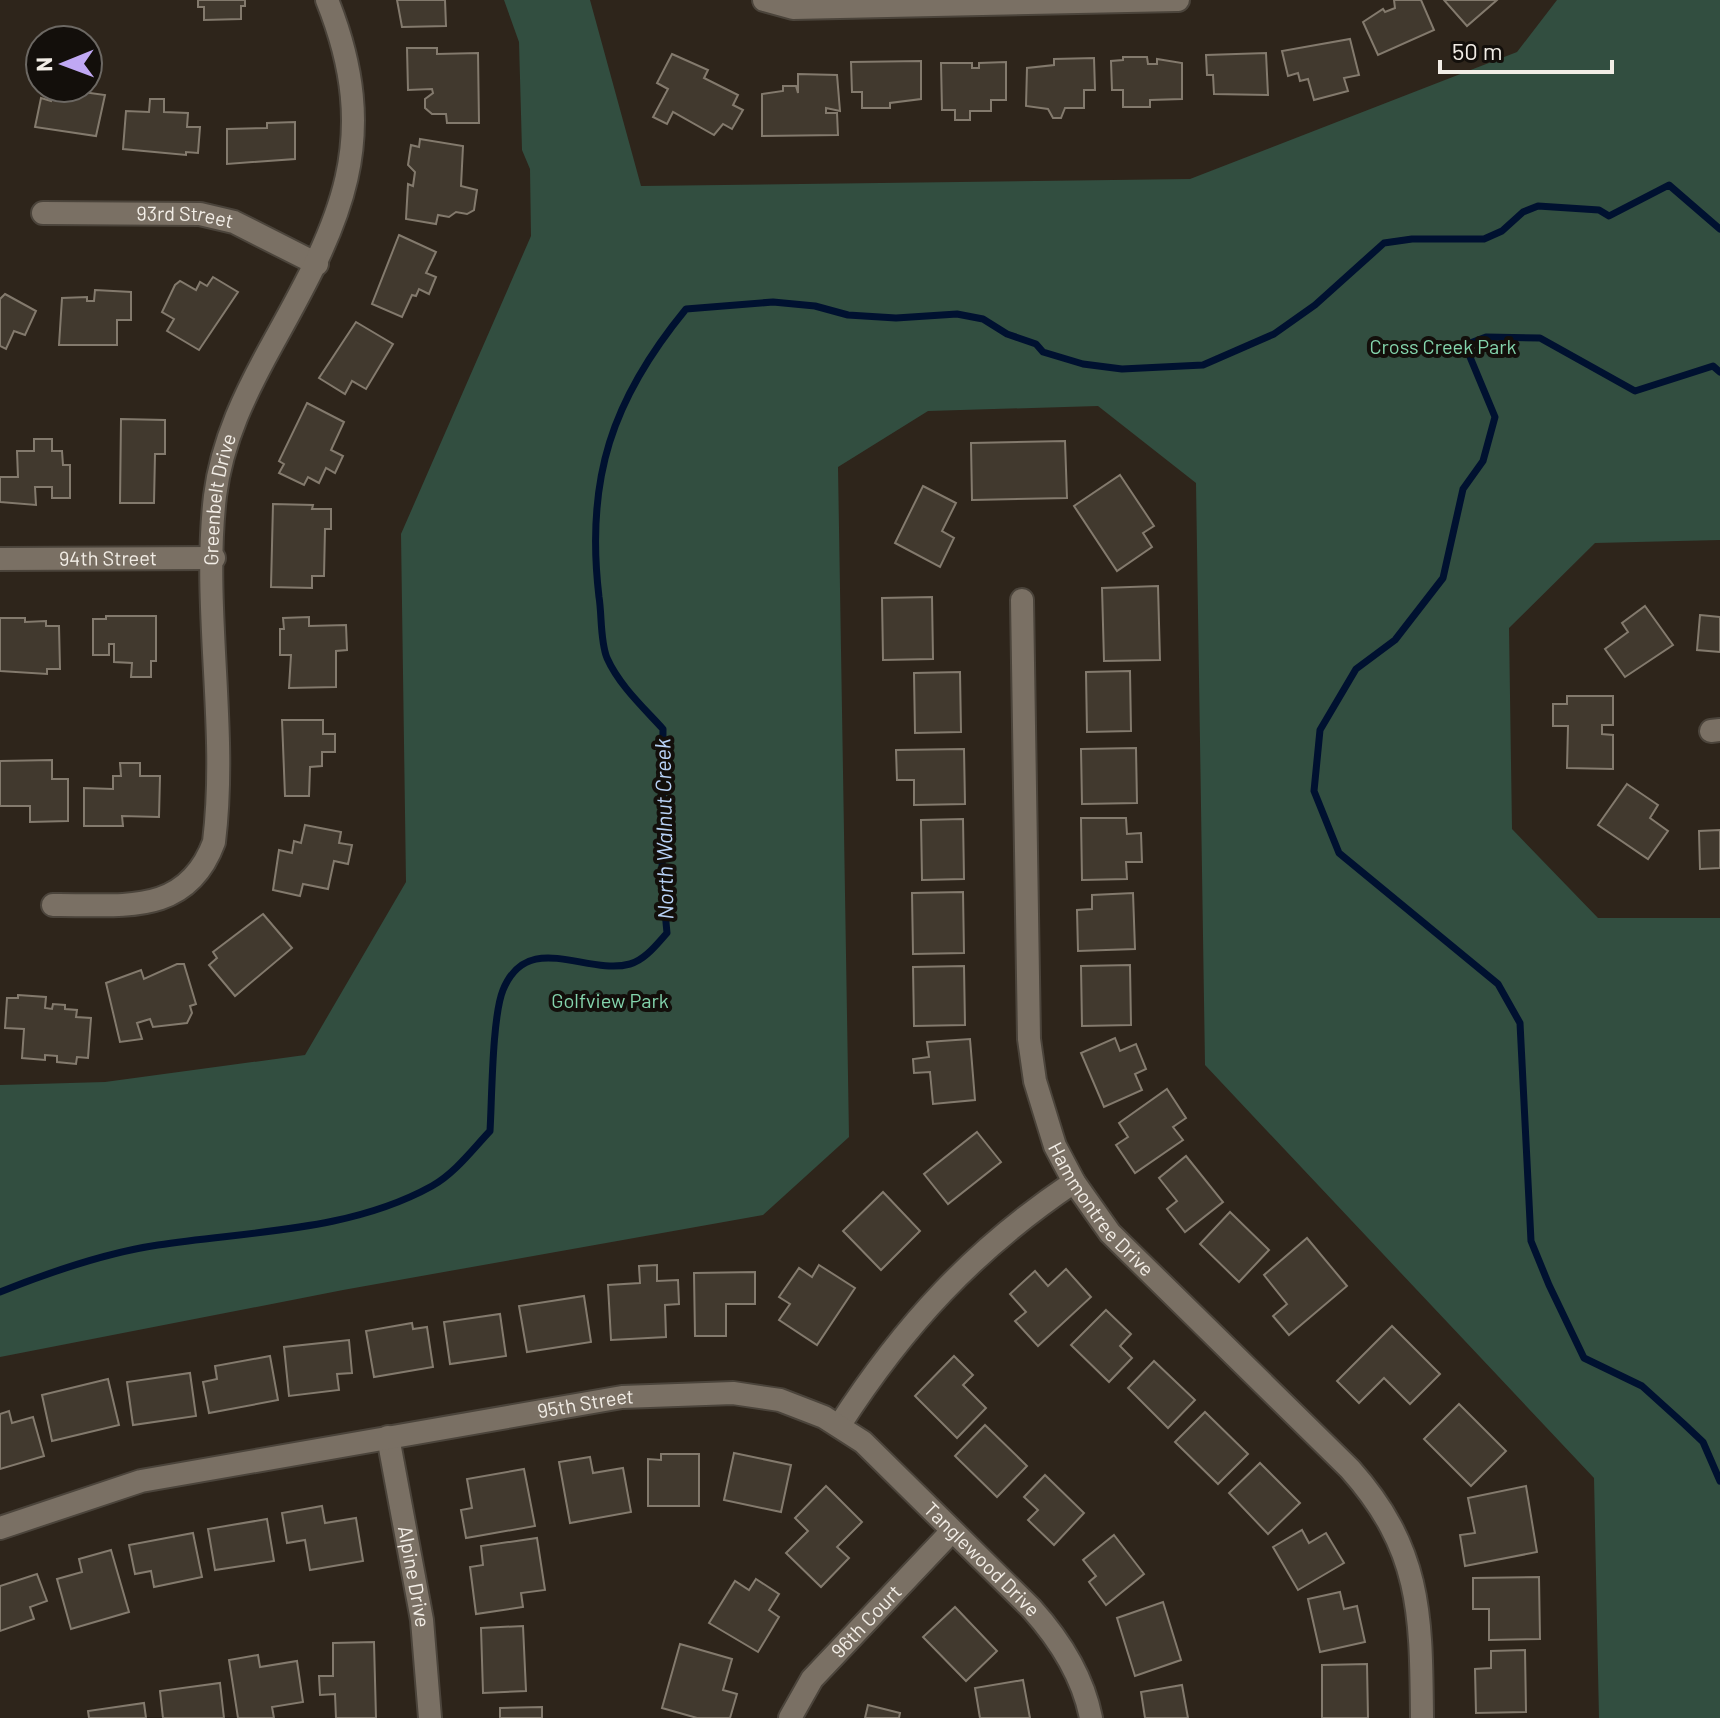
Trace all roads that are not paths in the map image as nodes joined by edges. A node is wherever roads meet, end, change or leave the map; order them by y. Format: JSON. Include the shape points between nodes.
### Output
{"nodes":[{"id":1,"x":327,"y":0,"type":"edge"},
{"id":2,"x":764,"y":0,"type":"edge"},
{"id":3,"x":1178,"y":0,"type":"edge"},
{"id":4,"x":1058,"y":1,"type":"edge"},
{"id":5,"x":43,"y":213,"type":"dead end"},
{"id":6,"x":317,"y":264,"type":"junction"},
{"id":7,"x":214,"y":558,"type":"junction"},
{"id":8,"x":0,"y":559,"type":"edge"},
{"id":9,"x":1022,"y":600,"type":"dead end"},
{"id":10,"x":53,"y":905,"type":"dead end"},
{"id":11,"x":1074,"y":1182,"type":"junction"},
{"id":12,"x":839,"y":1426,"type":"junction"},
{"id":13,"x":388,"y":1437,"type":"junction"},
{"id":14,"x":0,"y":1528,"type":"edge"},
{"id":15,"x":952,"y":1531,"type":"junction"},
{"id":16,"x":430,"y":1718,"type":"edge"},
{"id":17,"x":790,"y":1718,"type":"edge"},
{"id":18,"x":1091,"y":1718,"type":"edge"},
{"id":19,"x":1422,"y":1718,"type":"edge"}],
"edges":[{"from":1,"to":6,"type":"street","name":"Greenbelt Drive","via":[[340,33],[354,114],[345,193]]},
{"from":2,"to":4,"type":"street","via":[[793,8]]},
{"from":3,"to":4,"type":"street"},
{"from":5,"to":6,"type":"street","name":"93rd Street","via":[[200,214],[234,222]]},
{"from":6,"to":7,"type":"street","name":"Greenbelt Drive","via":[[233,421],[215,496]]},
{"from":7,"to":8,"type":"street","name":"94th Street"},
{"from":7,"to":10,"type":"street","name":"Greenbelt Drive","via":[[216,822],[207,862],[178,892],[158,901]]},
{"from":9,"to":11,"type":"street","name":"Hammontree Drive","via":[[1029,1039],[1043,1114]]},
{"from":11,"to":12,"type":"street","via":[[977,1255],[925,1307]]},
{"from":11,"to":19,"type":"street","name":"Hammontree Drive","via":[[1110,1233],[1370,1491],[1397,1533],[1413,1580],[1421,1629]]},
{"from":12,"to":13,"type":"street","name":"95th Street","via":[[780,1400],[733,1393],[622,1397]]},
{"from":12,"to":15,"type":"street","name":"Tanglewood Drive","via":[[863,1442]]},
{"from":13,"to":14,"type":"street","name":"95th Street","via":[[141,1481]]},
{"from":13,"to":16,"type":"street","name":"Alpine Drive","via":[[422,1620]]},
{"from":15,"to":17,"type":"street","name":"96th Court","via":[[812,1679]]},
{"from":15,"to":18,"type":"street","name":"Tanglewood Drive","via":[[1049,1628],[1074,1669]]}]}
